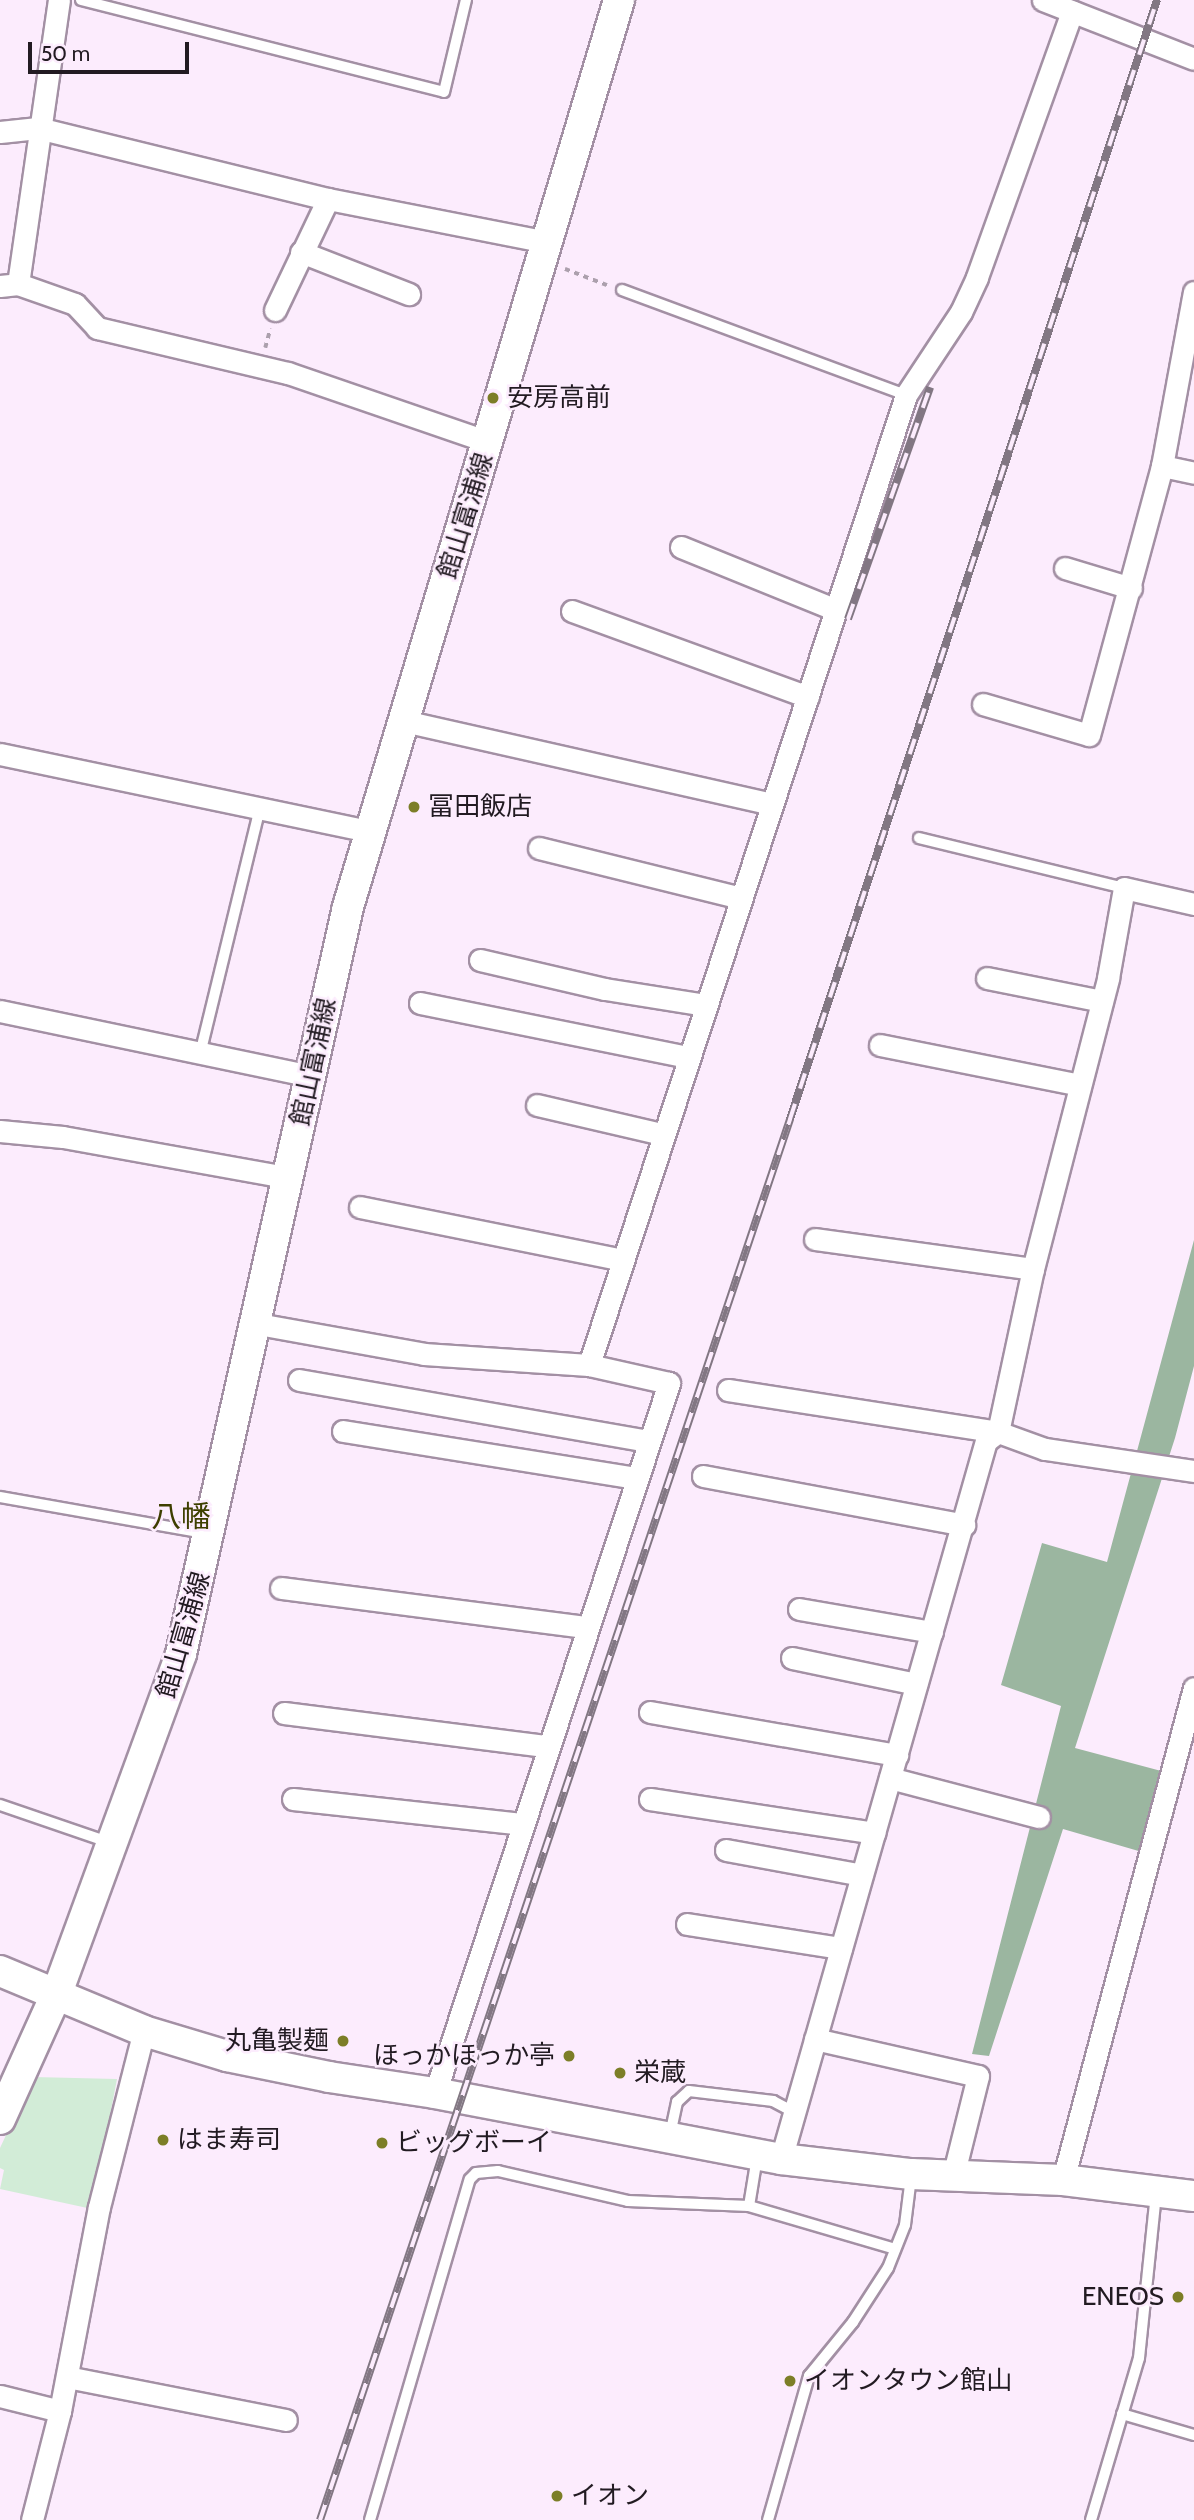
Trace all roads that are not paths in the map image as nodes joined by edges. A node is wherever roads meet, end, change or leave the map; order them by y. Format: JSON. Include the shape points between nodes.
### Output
{"nodes":[{"id":1,"x":59,"y":0,"type":"edge"},
{"id":2,"x":80,"y":0,"type":"edge"},
{"id":3,"x":466,"y":0,"type":"edge"},
{"id":4,"x":619,"y":0,"type":"edge"},
{"id":5,"x":1043,"y":0,"type":"edge"},
{"id":6,"x":1079,"y":9,"type":"edge"},
{"id":7,"x":1194,"y":59,"type":"edge"},
{"id":8,"x":37,"y":128,"type":"junction"},
{"id":9,"x":0,"y":132,"type":"edge"},
{"id":10,"x":328,"y":199,"type":"junction"},
{"id":11,"x":301,"y":252,"type":"junction"},
{"id":12,"x":555,"y":255,"type":"junction"},
{"id":13,"x":9,"y":285,"type":"edge"},
{"id":14,"x":622,"y":290,"type":"road end"},
{"id":15,"x":1194,"y":292,"type":"edge"},
{"id":16,"x":409,"y":294,"type":"dead end"},
{"id":17,"x":275,"y":310,"type":"road end"},
{"id":18,"x":906,"y":395,"type":"junction"},
{"id":19,"x":488,"y":442,"type":"junction"},
{"id":20,"x":1162,"y":466,"type":"junction"},
{"id":21,"x":1194,"y":474,"type":"edge"},
{"id":22,"x":681,"y":547,"type":"dead end"},
{"id":23,"x":1065,"y":568,"type":"dead end"},
{"id":24,"x":1131,"y":588,"type":"junction"},
{"id":25,"x":836,"y":610,"type":"junction"},
{"id":26,"x":572,"y":611,"type":"dead end"},
{"id":27,"x":808,"y":697,"type":"junction"},
{"id":28,"x":984,"y":704,"type":"dead end"},
{"id":29,"x":404,"y":721,"type":"junction"},
{"id":30,"x":0,"y":754,"type":"edge"},
{"id":31,"x":772,"y":804,"type":"junction"},
{"id":32,"x":260,"y":807,"type":"junction"},
{"id":33,"x":370,"y":831,"type":"junction"},
{"id":34,"x":919,"y":838,"type":"dead end"},
{"id":35,"x":539,"y":848,"type":"dead end"},
{"id":36,"x":1124,"y":888,"type":"junction"},
{"id":37,"x":741,"y":898,"type":"junction"},
{"id":38,"x":1194,"y":904,"type":"edge"},
{"id":39,"x":480,"y":960,"type":"dead end"},
{"id":40,"x":987,"y":978,"type":"dead end"},
{"id":41,"x":1102,"y":1001,"type":"junction"},
{"id":42,"x":420,"y":1003,"type":"dead end"},
{"id":43,"x":705,"y":1005,"type":"junction"},
{"id":44,"x":0,"y":1011,"type":"edge"},
{"id":45,"x":880,"y":1045,"type":"dead end"},
{"id":46,"x":200,"y":1054,"type":"junction"},
{"id":47,"x":688,"y":1057,"type":"junction"},
{"id":48,"x":310,"y":1076,"type":"junction"},
{"id":49,"x":1080,"y":1085,"type":"junction"},
{"id":50,"x":537,"y":1105,"type":"dead end"},
{"id":51,"x":0,"y":1131,"type":"edge"},
{"id":52,"x":662,"y":1134,"type":"junction"},
{"id":53,"x":290,"y":1178,"type":"junction"},
{"id":54,"x":360,"y":1207,"type":"dead end"},
{"id":55,"x":815,"y":1239,"type":"dead end"},
{"id":56,"x":623,"y":1261,"type":"junction"},
{"id":57,"x":1033,"y":1269,"type":"junction"},
{"id":58,"x":258,"y":1324,"type":"junction"},
{"id":59,"x":589,"y":1364,"type":"junction"},
{"id":60,"x":299,"y":1380,"type":"dead end"},
{"id":61,"x":729,"y":1390,"type":"dead end"},
{"id":62,"x":344,"y":1432,"type":"dead end"},
{"id":63,"x":998,"y":1432,"type":"junction"},
{"id":64,"x":649,"y":1441,"type":"junction"},
{"id":65,"x":1194,"y":1471,"type":"edge"},
{"id":66,"x":703,"y":1476,"type":"dead end"},
{"id":67,"x":635,"y":1478,"type":"junction"},
{"id":68,"x":0,"y":1497,"type":"edge"},
{"id":69,"x":964,"y":1525,"type":"junction"},
{"id":70,"x":211,"y":1534,"type":"junction"},
{"id":71,"x":281,"y":1588,"type":"dead end"},
{"id":72,"x":799,"y":1609,"type":"dead end"},
{"id":73,"x":587,"y":1627,"type":"junction"},
{"id":74,"x":932,"y":1632,"type":"junction"},
{"id":75,"x":792,"y":1658,"type":"dead end"},
{"id":76,"x":916,"y":1684,"type":"junction"},
{"id":77,"x":1194,"y":1688,"type":"edge"},
{"id":78,"x":650,"y":1712,"type":"dead end"},
{"id":79,"x":284,"y":1713,"type":"dead end"},
{"id":80,"x":547,"y":1746,"type":"junction"},
{"id":81,"x":897,"y":1755,"type":"junction"},
{"id":82,"x":890,"y":1778,"type":"junction"},
{"id":83,"x":293,"y":1798,"type":"dead end"},
{"id":84,"x":650,"y":1799,"type":"dead end"},
{"id":85,"x":0,"y":1805,"type":"edge"},
{"id":86,"x":1039,"y":1817,"type":"dead end"},
{"id":87,"x":522,"y":1824,"type":"junction"},
{"id":88,"x":874,"y":1833,"type":"junction"},
{"id":89,"x":114,"y":1844,"type":"junction"},
{"id":90,"x":726,"y":1850,"type":"dead end"},
{"id":91,"x":862,"y":1875,"type":"junction"},
{"id":92,"x":687,"y":1924,"type":"dead end"},
{"id":93,"x":841,"y":1948,"type":"junction"},
{"id":94,"x":0,"y":1971,"type":"edge"},
{"id":95,"x":57,"y":1993,"type":"junction"},
{"id":96,"x":144,"y":2031,"type":"junction"},
{"id":97,"x":815,"y":2039,"type":"junction"},
{"id":98,"x":435,"y":2093,"type":"junction"},
{"id":99,"x":794,"y":2112,"type":"junction"},
{"id":100,"x":0,"y":2119,"type":"edge"},
{"id":101,"x":669,"y":2138,"type":"junction"},
{"id":102,"x":769,"y":2157,"type":"junction"},
{"id":103,"x":911,"y":2174,"type":"junction"},
{"id":104,"x":953,"y":2176,"type":"junction"},
{"id":105,"x":1063,"y":2180,"type":"junction"},
{"id":106,"x":1156,"y":2191,"type":"junction"},
{"id":107,"x":1194,"y":2196,"type":"edge"},
{"id":108,"x":749,"y":2206,"type":"junction"},
{"id":109,"x":895,"y":2249,"type":"junction"},
{"id":110,"x":67,"y":2377,"type":"junction"},
{"id":111,"x":0,"y":2396,"type":"edge"},
{"id":112,"x":60,"y":2411,"type":"junction"},
{"id":113,"x":1122,"y":2414,"type":"junction"},
{"id":114,"x":286,"y":2420,"type":"dead end"},
{"id":115,"x":1194,"y":2435,"type":"edge"},
{"id":116,"x":32,"y":2520,"type":"edge"},
{"id":117,"x":370,"y":2520,"type":"edge"},
{"id":118,"x":768,"y":2520,"type":"edge"},
{"id":119,"x":1091,"y":2520,"type":"edge"}],
"edges":[{"from":1,"to":8,"type":"street"},
{"from":2,"to":3,"type":"lane","via":[[444,92]]},
{"from":4,"to":12,"type":"main road","name":"館山富浦線"},
{"from":5,"to":6,"type":"street"},
{"from":6,"to":7,"type":"street"},
{"from":6,"to":18,"type":"street","via":[[977,277],[961,312]]},
{"from":8,"to":9,"type":"street"},
{"from":8,"to":10,"type":"street"},
{"from":8,"to":13,"type":"street"},
{"from":10,"to":11,"type":"street"},
{"from":10,"to":12,"type":"street"},
{"from":11,"to":16,"type":"street"},
{"from":11,"to":17,"type":"street"},
{"from":12,"to":19,"type":"main road","name":"館山富浦線"},
{"from":13,"to":19,"type":"street","via":[[75,304],[97,328],[261,367]]},
{"from":14,"to":18,"type":"lane"},
{"from":15,"to":20,"type":"street"},
{"from":18,"to":25,"type":"street"},
{"from":19,"to":29,"type":"main road","name":"館山富浦線"},
{"from":20,"to":21,"type":"street"},
{"from":20,"to":24,"type":"street"},
{"from":22,"to":25,"type":"street"},
{"from":23,"to":24,"type":"street"},
{"from":24,"to":28,"type":"street","via":[[1089,735]]},
{"from":25,"to":27,"type":"street"},
{"from":26,"to":27,"type":"street"},
{"from":27,"to":31,"type":"street"},
{"from":29,"to":31,"type":"street"},
{"from":29,"to":33,"type":"main road","name":"館山富浦線"},
{"from":30,"to":32,"type":"street"},
{"from":31,"to":37,"type":"street"},
{"from":32,"to":33,"type":"street"},
{"from":32,"to":46,"type":"lane"},
{"from":33,"to":48,"type":"main road","name":"館山富浦線"},
{"from":34,"to":36,"type":"lane"},
{"from":35,"to":37,"type":"street"},
{"from":36,"to":38,"type":"street"},
{"from":36,"to":41,"type":"street"},
{"from":37,"to":43,"type":"street"},
{"from":39,"to":43,"type":"street","via":[[605,989]]},
{"from":40,"to":41,"type":"street"},
{"from":41,"to":49,"type":"street"},
{"from":42,"to":47,"type":"street"},
{"from":43,"to":47,"type":"street"},
{"from":44,"to":46,"type":"street"},
{"from":45,"to":49,"type":"street"},
{"from":46,"to":48,"type":"street"},
{"from":47,"to":52,"type":"street"},
{"from":48,"to":53,"type":"main road","name":"館山富浦線"},
{"from":49,"to":57,"type":"street"},
{"from":50,"to":52,"type":"street"},
{"from":51,"to":53,"type":"street","via":[[51,1135]]},
{"from":52,"to":56,"type":"street"},
{"from":53,"to":58,"type":"main road","name":"館山富浦線"},
{"from":54,"to":56,"type":"street"},
{"from":55,"to":57,"type":"street"},
{"from":56,"to":59,"type":"street"},
{"from":57,"to":63,"type":"street"},
{"from":58,"to":59,"type":"street","via":[[424,1354]]},
{"from":58,"to":70,"type":"main road","name":"館山富浦線"},
{"from":59,"to":64,"type":"street","via":[[669,1383]]},
{"from":60,"to":64,"type":"street"},
{"from":61,"to":63,"type":"street"},
{"from":62,"to":67,"type":"street"},
{"from":63,"to":65,"type":"street","via":[[1045,1449]]},
{"from":63,"to":69,"type":"street","via":[[986,1441]]},
{"from":64,"to":67,"type":"street"},
{"from":66,"to":69,"type":"street"},
{"from":67,"to":73,"type":"street"},
{"from":68,"to":70,"type":"lane"},
{"from":69,"to":74,"type":"street"},
{"from":70,"to":89,"type":"main road","name":"館山富浦線","via":[[181,1654]]},
{"from":71,"to":73,"type":"street"},
{"from":72,"to":74,"type":"street"},
{"from":73,"to":80,"type":"street"},
{"from":74,"to":76,"type":"street"},
{"from":75,"to":76,"type":"street"},
{"from":76,"to":81,"type":"street"},
{"from":77,"to":105,"type":"street"},
{"from":78,"to":81,"type":"street"},
{"from":79,"to":80,"type":"street"},
{"from":80,"to":87,"type":"street"},
{"from":81,"to":82,"type":"street"},
{"from":82,"to":86,"type":"street"},
{"from":82,"to":88,"type":"street"},
{"from":83,"to":87,"type":"street"},
{"from":84,"to":88,"type":"street"},
{"from":85,"to":89,"type":"lane"},
{"from":87,"to":98,"type":"street"},
{"from":88,"to":91,"type":"street"},
{"from":89,"to":95,"type":"main road","name":"館山富浦線"},
{"from":90,"to":91,"type":"street"},
{"from":91,"to":93,"type":"street"},
{"from":92,"to":93,"type":"street"},
{"from":93,"to":97,"type":"street"},
{"from":94,"to":95,"type":"main road"},
{"from":95,"to":96,"type":"main road"},
{"from":95,"to":100,"type":"main road","name":"館山富浦線"},
{"from":96,"to":98,"type":"main road","via":[[277,2067]]},
{"from":96,"to":110,"type":"street","via":[[99,2207]]},
{"from":97,"to":99,"type":"street"},
{"from":97,"to":104,"type":"street","via":[[978,2076]]},
{"from":98,"to":101,"type":"main road"},
{"from":99,"to":101,"type":"lane","via":[[773,2101],[689,2091],[677,2102]]},
{"from":99,"to":102,"type":"street"},
{"from":101,"to":102,"type":"main road"},
{"from":102,"to":103,"type":"main road"},
{"from":102,"to":108,"type":"lane"},
{"from":103,"to":104,"type":"main road"},
{"from":103,"to":109,"type":"lane","via":[[905,2225]]},
{"from":104,"to":105,"type":"main road"},
{"from":105,"to":106,"type":"main road"},
{"from":106,"to":107,"type":"main road"},
{"from":106,"to":113,"type":"lane","via":[[1139,2358]]},
{"from":108,"to":109,"type":"lane"},
{"from":108,"to":117,"type":"lane","via":[[628,2201],[498,2171],[476,2174],[470,2179]]},
{"from":109,"to":118,"type":"lane","via":[[860,2311],[809,2376]]},
{"from":110,"to":112,"type":"street"},
{"from":110,"to":114,"type":"street"},
{"from":111,"to":112,"type":"street"},
{"from":112,"to":116,"type":"street"},
{"from":113,"to":115,"type":"lane"},
{"from":113,"to":119,"type":"lane"}]}
